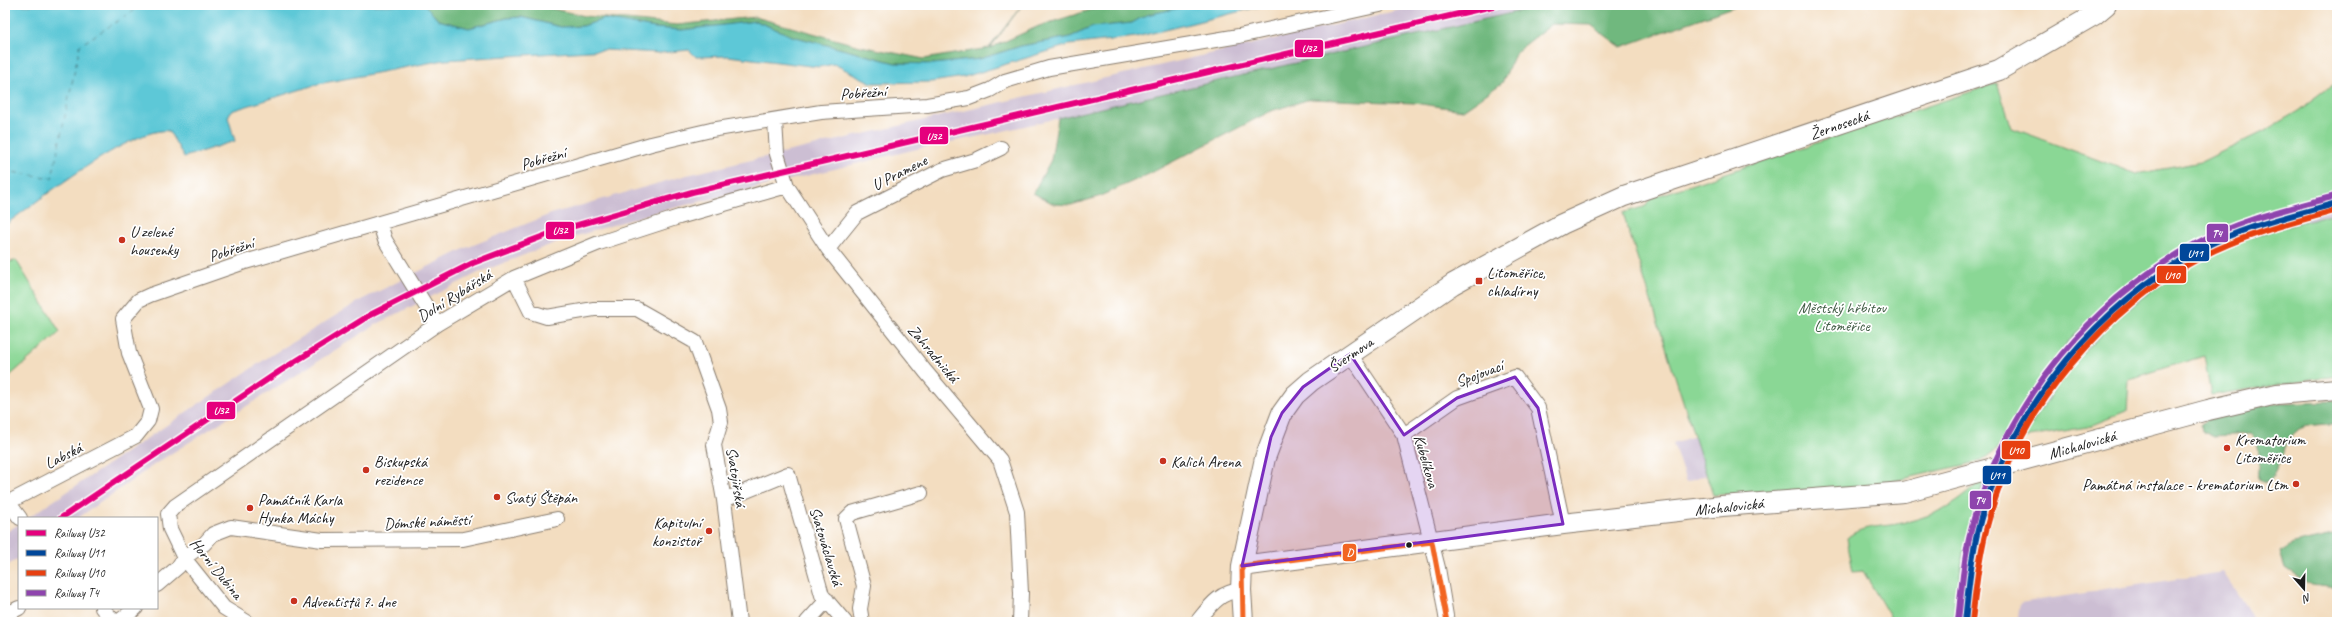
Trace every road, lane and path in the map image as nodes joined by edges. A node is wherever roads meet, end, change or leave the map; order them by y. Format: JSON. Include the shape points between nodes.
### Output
{"nodes":[{"id":1,"x":1380,"y":5,"type":"edge"},
{"id":2,"x":2106,"y":5,"type":"edge"},
{"id":3,"x":775,"y":121,"type":"junction"},
{"id":4,"x":1001,"y":148,"type":"dead end"},
{"id":5,"x":787,"y":186,"type":"junction"},
{"id":6,"x":380,"y":224,"type":"junction"},
{"id":7,"x":1562,"y":224,"type":"joint"},
{"id":8,"x":828,"y":249,"type":"junction"},
{"id":9,"x":514,"y":278,"type":"junction"},
{"id":10,"x":437,"y":324,"type":"junction"},
{"id":11,"x":1350,"y":354,"type":"junction"},
{"id":12,"x":2337,"y":388,"type":"edge"},
{"id":13,"x":1404,"y":435,"type":"junction"},
{"id":14,"x":136,"y":436,"type":"joint"},
{"id":15,"x":921,"y":493,"type":"dead end"},
{"id":16,"x":724,"y":500,"type":"junction"},
{"id":17,"x":7,"y":503,"type":"edge"},
{"id":18,"x":175,"y":506,"type":"joint"},
{"id":19,"x":19,"y":517,"type":"edge"},
{"id":20,"x":557,"y":519,"type":"dead end"},
{"id":21,"x":1563,"y":524,"type":"junction"},
{"id":22,"x":1432,"y":542,"type":"junction"},
{"id":23,"x":184,"y":558,"type":"junction"},
{"id":24,"x":1242,"y":566,"type":"junction"},
{"id":25,"x":158,"y":584,"type":"edge"},
{"id":26,"x":1240,"y":590,"type":"junction"},
{"id":27,"x":827,"y":600,"type":"junction"},
{"id":28,"x":18,"y":608,"type":"edge"},
{"id":29,"x":103,"y":609,"type":"edge"},
{"id":30,"x":135,"y":609,"type":"edge"},
{"id":31,"x":5,"y":615,"type":"edge"},
{"id":32,"x":115,"y":622,"type":"edge"},
{"id":33,"x":118,"y":622,"type":"edge"},
{"id":34,"x":247,"y":622,"type":"edge"},
{"id":35,"x":739,"y":622,"type":"edge"},
{"id":36,"x":807,"y":622,"type":"edge"},
{"id":37,"x":845,"y":622,"type":"edge"},
{"id":38,"x":862,"y":622,"type":"edge"},
{"id":39,"x":1020,"y":622,"type":"edge"},
{"id":40,"x":1197,"y":622,"type":"edge"},
{"id":41,"x":1243,"y":622,"type":"edge"},
{"id":42,"x":1447,"y":622,"type":"edge"}],
"edges":[{"from":1,"to":3,"type":"street","name":"Pobřežní","via":[[1239,36],[1049,68],[1005,80],[990,90],[969,98],[927,105],[828,111]]},
{"from":2,"to":7,"type":"main road","name":"Žernosecká","via":[[1999,70],[1624,196]]},
{"from":3,"to":5,"type":"street","name":"Zahradnická","via":[[777,154]]},
{"from":3,"to":6,"type":"street","name":"Pobřežní","via":[[710,130],[651,144]]},
{"from":4,"to":8,"type":"street","name":"U Pramene","via":[[976,160],[942,170],[857,213]]},
{"from":5,"to":8,"type":"street","name":"Zahradnická"},
{"from":5,"to":9,"type":"street","name":"Dolní Rybářská","via":[[599,243]]},
{"from":6,"to":10,"type":"street","via":[[385,240]]},
{"from":6,"to":14,"type":"street","name":"Pobřežní","via":[[245,262],[140,300],[123,319],[129,353],[151,409],[148,421]]},
{"from":7,"to":11,"type":"main road","name":"Švermova","via":[[1453,284]]},
{"from":8,"to":39,"type":"street","name":"Zahradnická","via":[[1000,460],[1017,512]]},
{"from":9,"to":10,"type":"street","name":"Dolní Rybářská"},
{"from":9,"to":16,"type":"street","name":"Svatojiřská","via":[[532,312],[548,317],[594,309],[637,309],[695,342],[719,409],[721,422],[714,445]]},
{"from":10,"to":18,"type":"street","name":"Dolní Rybářská"},
{"from":11,"to":13,"type":"street","name":"Kubelíkova"},
{"from":11,"to":24,"type":"main road","name":"Švermova","via":[[1303,387],[1282,413],[1265,458]]},
{"from":12,"to":21,"type":"main road","name":"Michalovická","via":[[2277,394],[2208,410],[1904,492],[1722,506]]},
{"from":13,"to":21,"type":"street","name":"Spojovací","via":[[1457,398],[1515,377],[1538,408]]},
{"from":13,"to":22,"type":"street","name":"Kubelíkova"},
{"from":14,"to":17,"type":"street","name":"Labská"},
{"from":15,"to":38,"type":"street","via":[[852,513],[846,519],[864,586],[860,609]]},
{"from":16,"to":27,"type":"street","name":"Svatováclavská","via":[[788,474],[822,595]]},
{"from":16,"to":35,"type":"street","name":"Svatojiřská"},
{"from":17,"to":19,"type":"street"},
{"from":18,"to":23,"type":"street","name":"Horní Dubina","via":[[168,514],[170,529]]},
{"from":20,"to":23,"type":"street","name":"Dómské náměstí","via":[[463,539],[322,540],[231,527],[213,534]]},
{"from":21,"to":22,"type":"main road","name":"Michalovická"},
{"from":22,"to":24,"type":"main road","name":"Michalovická"},
{"from":22,"to":42,"type":"street","name":"Kubelíkova"},
{"from":23,"to":25,"type":"street","name":"Dómské náměstí","via":[[178,567]]},
{"from":23,"to":34,"type":"street","name":"Horní Dubina","via":[[224,608]]},
{"from":24,"to":26,"type":"main road","name":"Švermova"},
{"from":26,"to":40,"type":"street","via":[[1217,597]]},
{"from":26,"to":41,"type":"main road","name":"Švermova"},
{"from":27,"to":36,"type":"street"},
{"from":27,"to":37,"type":"street","name":"Svatováclavská"},
{"from":28,"to":31,"type":"street"},
{"from":29,"to":32,"type":"street"},
{"from":30,"to":33,"type":"street"}]}
